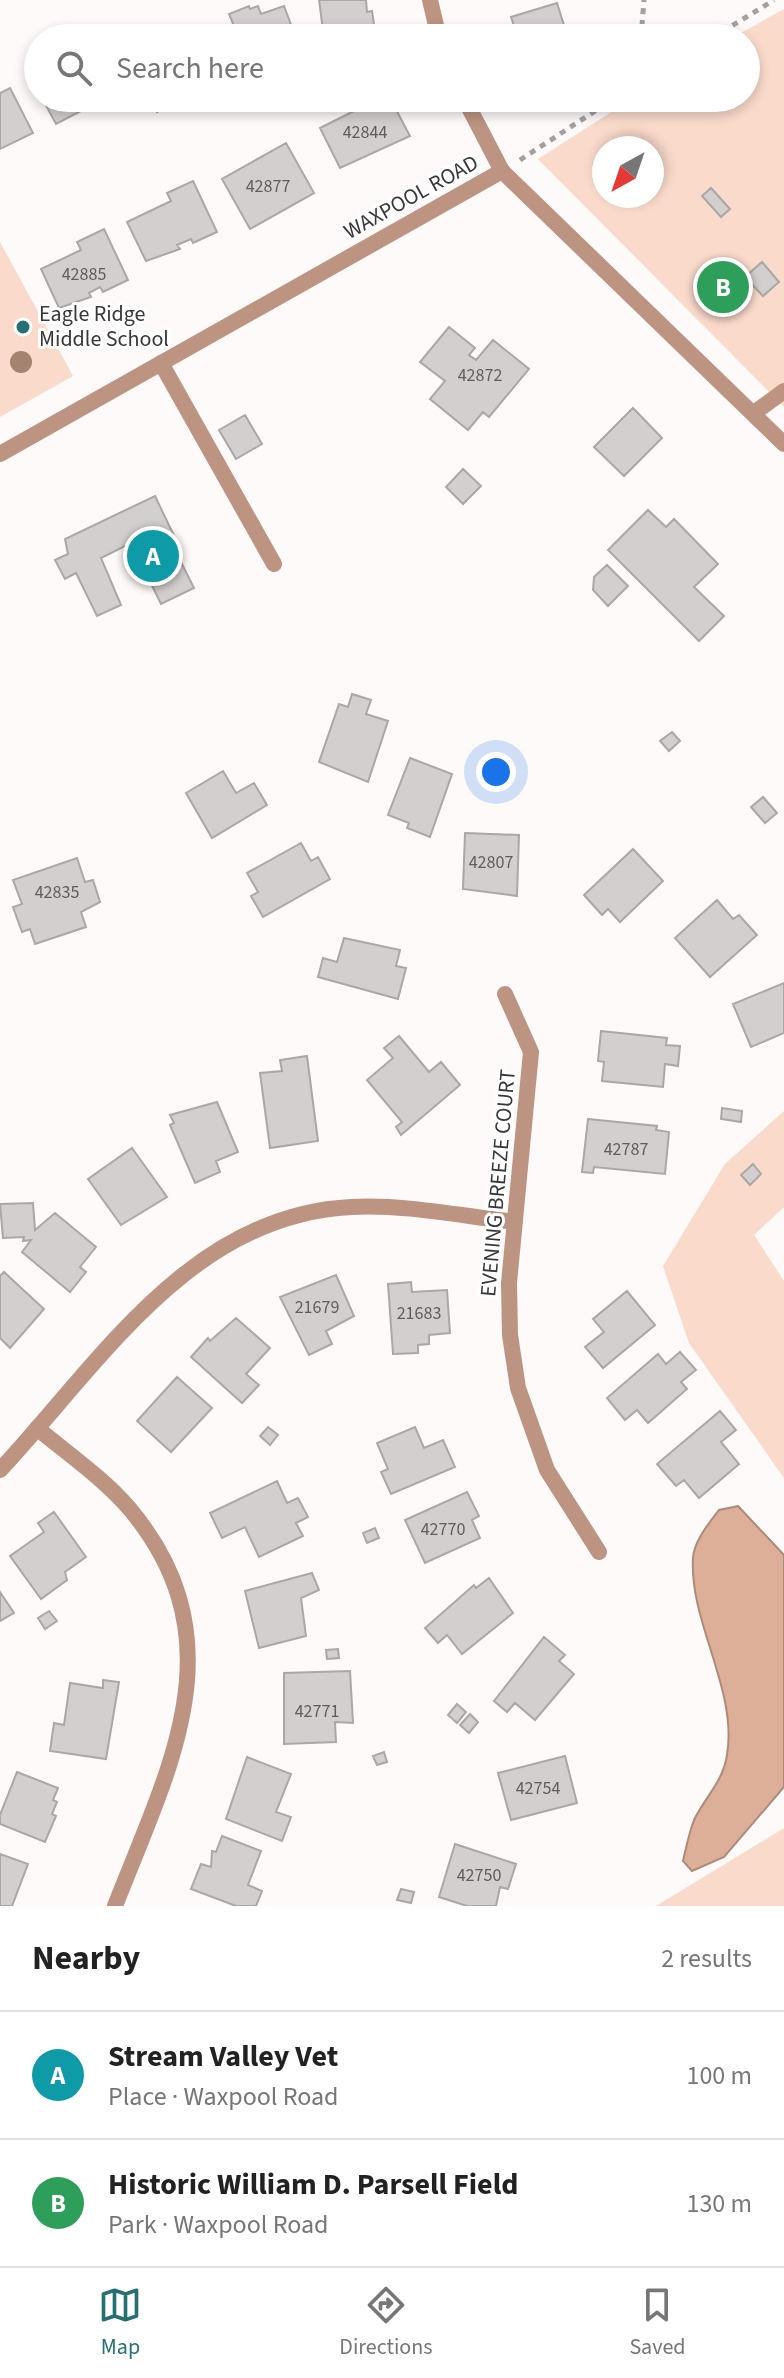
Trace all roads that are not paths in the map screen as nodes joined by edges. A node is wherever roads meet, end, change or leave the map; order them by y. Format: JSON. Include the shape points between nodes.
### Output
{"nodes":[{"id":1,"x":430,"y":0,"type":"edge"},
{"id":2,"x":436,"y":24,"type":"edge"},
{"id":3,"x":471,"y":112,"type":"edge"},
{"id":4,"x":502,"y":171,"type":"junction"},
{"id":5,"x":161,"y":363,"type":"junction"},
{"id":6,"x":784,"y":391,"type":"edge"},
{"id":7,"x":754,"y":413,"type":"junction"},
{"id":8,"x":784,"y":444,"type":"edge"},
{"id":9,"x":0,"y":454,"type":"edge"},
{"id":10,"x":274,"y":564,"type":"dead end"},
{"id":11,"x":505,"y":994,"type":"dead end"},
{"id":12,"x":515,"y":1222,"type":"junction"},
{"id":13,"x":37,"y":1428,"type":"junction"},
{"id":14,"x":0,"y":1470,"type":"edge"},
{"id":15,"x":599,"y":1552,"type":"dead end"},
{"id":16,"x":115,"y":1906,"type":"edge"}],
"edges":[{"from":1,"to":2,"type":"street"},
{"from":3,"to":4,"type":"street"},
{"from":4,"to":5,"type":"street","name":"WAXPOOL ROAD"},
{"from":4,"to":7,"type":"street","name":"WAXPOOL ROAD"},
{"from":5,"to":9,"type":"street","name":"WAXPOOL ROAD"},
{"from":5,"to":10,"type":"street"},
{"from":6,"to":7,"type":"street"},
{"from":7,"to":8,"type":"street","name":"WAXPOOL ROAD"},
{"from":11,"to":12,"type":"street","name":"EVENING BREEZE COURT","via":[[531,1052]]},
{"from":12,"to":13,"type":"street","via":[[351,1207],[294,1216],[247,1232],[214,1249],[169,1284]]},
{"from":12,"to":15,"type":"street","name":"EVENING BREEZE COURT","via":[[509,1296],[518,1388],[547,1470]]},
{"from":13,"to":14,"type":"street"},
{"from":13,"to":16,"type":"street","via":[[128,1508],[165,1565],[183,1616],[188,1698],[179,1740]]}]}
